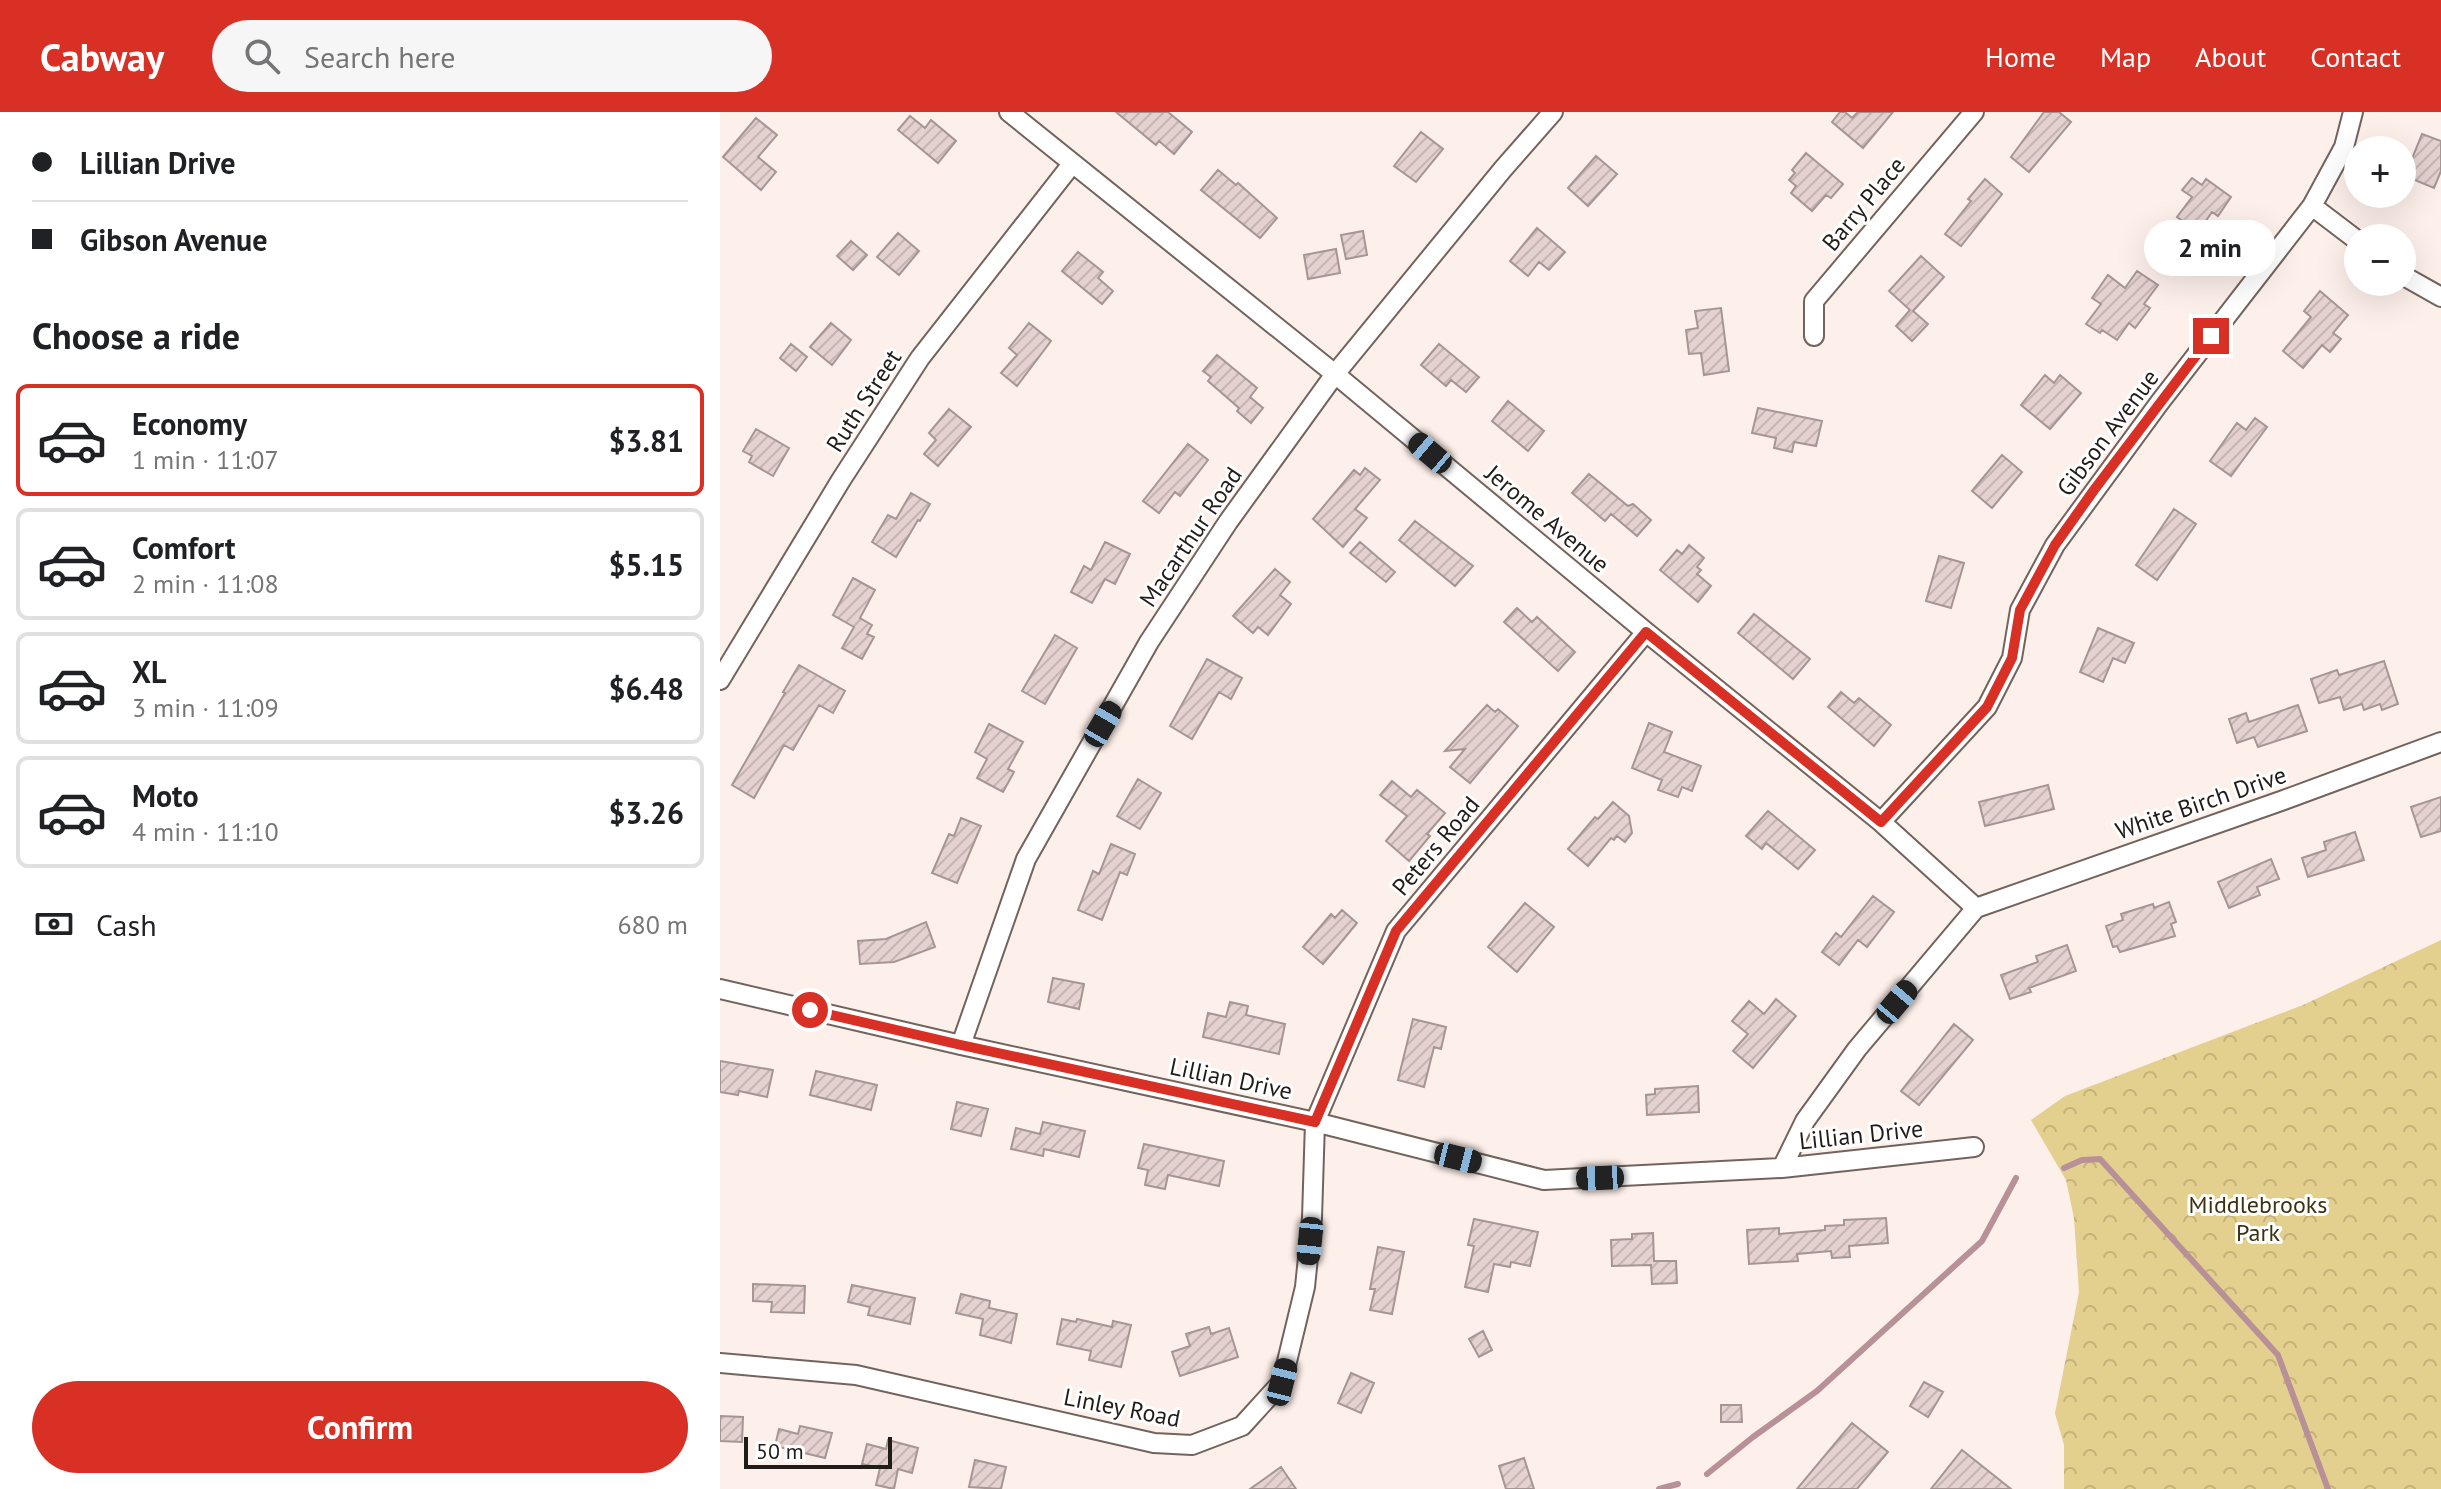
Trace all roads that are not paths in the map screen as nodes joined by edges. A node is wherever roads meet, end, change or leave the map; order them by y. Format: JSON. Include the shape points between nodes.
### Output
{"nodes":[{"id":1,"x":1009,"y":112,"type":"edge"},
{"id":2,"x":1553,"y":112,"type":"edge"},
{"id":3,"x":1974,"y":112,"type":"edge"},
{"id":4,"x":2353,"y":112,"type":"edge"},
{"id":5,"x":1072,"y":164,"type":"junction"},
{"id":6,"x":2312,"y":206,"type":"junction"},
{"id":7,"x":2344,"y":230,"type":"edge"},
{"id":8,"x":2416,"y":283,"type":"edge"},
{"id":9,"x":2441,"y":297,"type":"edge"},
{"id":10,"x":1814,"y":336,"type":"dead end"},
{"id":11,"x":1335,"y":374,"type":"junction"},
{"id":12,"x":1646,"y":632,"type":"junction"},
{"id":13,"x":720,"y":680,"type":"edge"},
{"id":14,"x":2441,"y":742,"type":"edge"},
{"id":15,"x":1881,"y":822,"type":"junction"},
{"id":16,"x":1976,"y":908,"type":"junction"},
{"id":17,"x":720,"y":989,"type":"edge"},
{"id":18,"x":961,"y":1045,"type":"junction"},
{"id":19,"x":1315,"y":1122,"type":"junction"},
{"id":20,"x":1974,"y":1147,"type":"dead end"},
{"id":21,"x":1782,"y":1168,"type":"junction"},
{"id":22,"x":720,"y":1363,"type":"edge"}],
"edges":[{"from":1,"to":5,"type":"street","name":"Jerome Avenue"},
{"from":2,"to":11,"type":"street","name":"Macarthur Road"},
{"from":3,"to":10,"type":"street","name":"Barry Place","via":[[1814,301]]},
{"from":4,"to":6,"type":"street","name":"Gibson Avenue","via":[[2344,147]]},
{"from":5,"to":11,"type":"street","name":"Jerome Avenue"},
{"from":5,"to":13,"type":"street","name":"Ruth Street","via":[[920,358]]},
{"from":6,"to":7,"type":"street"},
{"from":6,"to":15,"type":"street","name":"Gibson Avenue","via":[[2055,545],[2020,610],[2012,658],[1987,707]]},
{"from":8,"to":9,"type":"street"},
{"from":11,"to":12,"type":"street","name":"Jerome Avenue"},
{"from":11,"to":18,"type":"street","name":"Macarthur Road","via":[[1149,642],[1026,859]]},
{"from":12,"to":15,"type":"street","name":"Jerome Avenue"},
{"from":12,"to":19,"type":"street","name":"Peters Road","via":[[1396,931]]},
{"from":14,"to":16,"type":"street","name":"White Birch Drive"},
{"from":15,"to":16,"type":"street","name":"Jerome Avenue"},
{"from":16,"to":21,"type":"street","via":[[1857,1049],[1805,1121]]},
{"from":17,"to":18,"type":"street","name":"Lillian Drive"},
{"from":18,"to":19,"type":"street","name":"Lillian Drive"},
{"from":19,"to":21,"type":"street","name":"Lillian Drive","via":[[1544,1180]]},
{"from":19,"to":22,"type":"street","name":"Linley Road","via":[[1302,1301],[1282,1382],[1242,1426],[1192,1445],[1154,1443],[856,1375]]},
{"from":20,"to":21,"type":"street","name":"Lillian Drive"}]}
